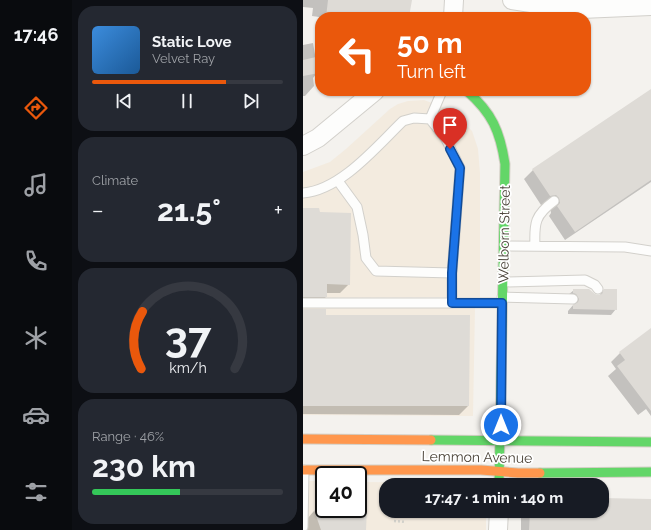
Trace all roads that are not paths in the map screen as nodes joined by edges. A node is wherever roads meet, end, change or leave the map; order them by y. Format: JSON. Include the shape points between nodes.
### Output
{"nodes":[{"id":1,"x":454,"y":0,"type":"edge"},
{"id":2,"x":512,"y":0,"type":"edge"},
{"id":3,"x":582,"y":4,"type":"edge"},
{"id":4,"x":651,"y":6,"type":"edge"},
{"id":5,"x":453,"y":12,"type":"edge"},
{"id":6,"x":369,"y":96,"type":"edge"},
{"id":7,"x":440,"y":96,"type":"edge"},
{"id":8,"x":473,"y":96,"type":"edge"},
{"id":9,"x":430,"y":119,"type":"junction"},
{"id":10,"x":303,"y":146,"type":"edge"},
{"id":11,"x":338,"y":181,"type":"junction"},
{"id":12,"x":303,"y":193,"type":"edge"},
{"id":13,"x":554,"y":201,"type":"dead end"},
{"id":14,"x":504,"y":246,"type":"junction"},
{"id":15,"x":535,"y":246,"type":"junction"},
{"id":16,"x":651,"y":251,"type":"edge"},
{"id":17,"x":452,"y":273,"type":"junction"},
{"id":18,"x":503,"y":282,"type":"junction"},
{"id":19,"x":598,"y":289,"type":"dead end"},
{"id":20,"x":573,"y":299,"type":"dead end"},
{"id":21,"x":502,"y":300,"type":"junction"},
{"id":22,"x":303,"y":303,"type":"edge"},
{"id":23,"x":452,"y":303,"type":"junction"},
{"id":24,"x":303,"y":439,"type":"edge"},
{"id":25,"x":500,"y":440,"type":"junction"},
{"id":26,"x":651,"y":442,"type":"edge"},
{"id":27,"x":304,"y":470,"type":"edge"},
{"id":28,"x":499,"y":472,"type":"junction"},
{"id":29,"x":651,"y":472,"type":"edge"},
{"id":30,"x":499,"y":478,"type":"edge"},
{"id":31,"x":499,"y":518,"type":"edge"},
{"id":32,"x":303,"y":527,"type":"edge"},
{"id":33,"x":498,"y":530,"type":"edge"}],
"edges":[{"from":1,"to":5,"type":"street"},
{"from":2,"to":3,"type":"street","via":[[550,6]]},
{"from":3,"to":4,"type":"street"},
{"from":6,"to":10,"type":"street","via":[[318,138]]},
{"from":7,"to":9,"type":"lane"},
{"from":8,"to":14,"type":"main road","name":"Welborn Street","via":[[489,112],[498,128],[502,143],[505,164]]},
{"from":9,"to":11,"type":"lane","via":[[414,118],[403,121]]},
{"from":9,"to":17,"type":"lane","via":[[446,139],[460,168]]},
{"from":11,"to":12,"type":"lane","via":[[325,188]]},
{"from":11,"to":17,"type":"lane","via":[[357,207],[366,258],[376,271]]},
{"from":13,"to":15,"type":"lane","via":[[544,208],[538,218],[534,229]]},
{"from":14,"to":15,"type":"lane"},
{"from":14,"to":18,"type":"main road","name":"Welborn Street"},
{"from":15,"to":16,"type":"lane","via":[[625,247]]},
{"from":17,"to":23,"type":"lane"},
{"from":18,"to":19,"type":"lane","via":[[585,280]]},
{"from":18,"to":21,"type":"main road","name":"Welborn Street"},
{"from":20,"to":21,"type":"lane"},
{"from":21,"to":23,"type":"lane"},
{"from":21,"to":25,"type":"main road","name":"Welborn Street"},
{"from":22,"to":23,"type":"lane"},
{"from":24,"to":25,"type":"main road","name":"Lemmon Avenue"},
{"from":25,"to":26,"type":"main road","name":"Lemmon Avenue"},
{"from":25,"to":28,"type":"main road","name":"Welborn Street"},
{"from":27,"to":28,"type":"main road","name":"Lemmon Avenue"},
{"from":27,"to":32,"type":"lane"},
{"from":28,"to":29,"type":"main road","name":"Lemmon Avenue"},
{"from":28,"to":30,"type":"main road","name":"Welborn Street"},
{"from":31,"to":33,"type":"street"}]}
